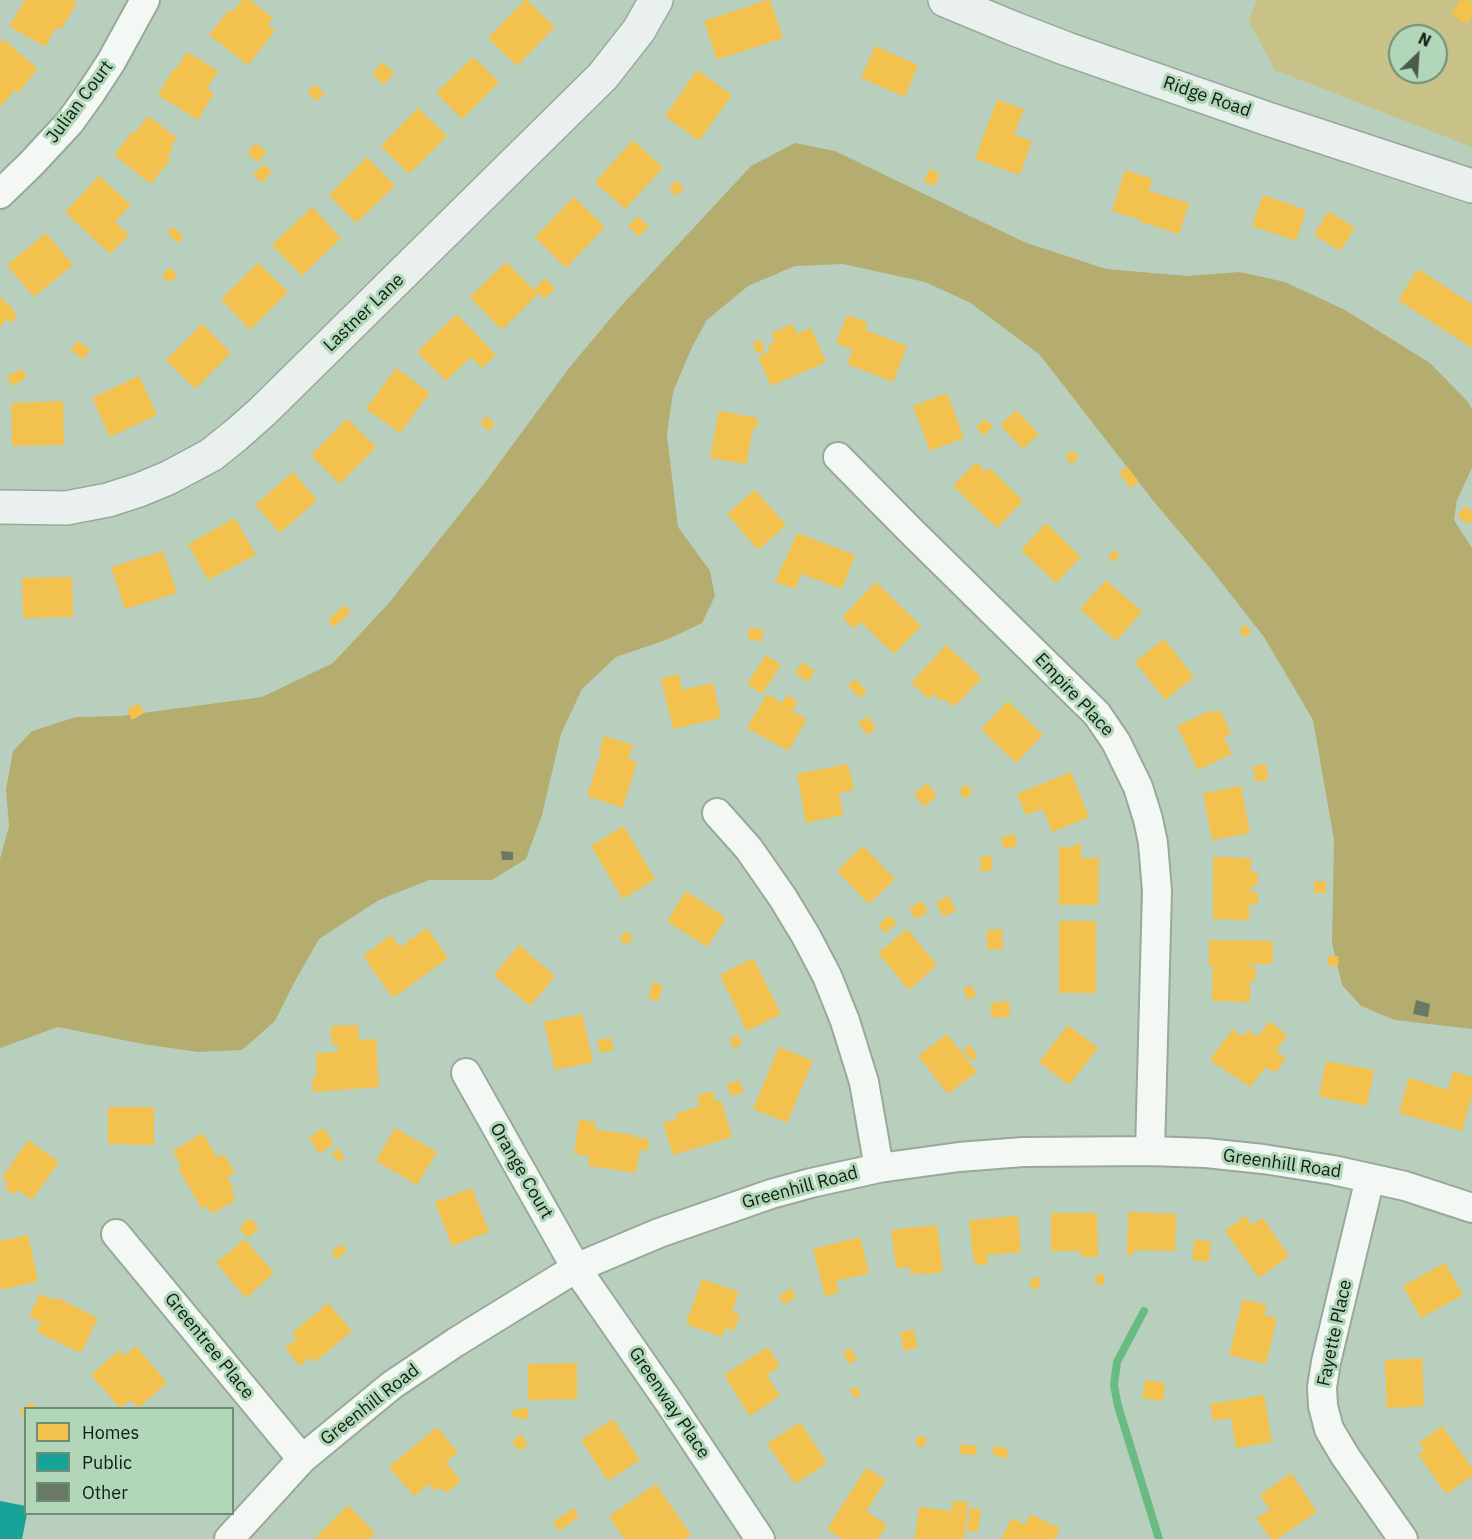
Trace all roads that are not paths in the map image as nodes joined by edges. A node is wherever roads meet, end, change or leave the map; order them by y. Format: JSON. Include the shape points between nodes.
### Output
{"nodes":[{"id":1,"x":145,"y":0,"type":"edge"},
{"id":2,"x":656,"y":0,"type":"edge"},
{"id":3,"x":945,"y":0,"type":"edge"},
{"id":4,"x":1472,"y":186,"type":"edge"},
{"id":5,"x":0,"y":194,"type":"edge"},
{"id":6,"x":838,"y":457,"type":"dead end"},
{"id":7,"x":0,"y":507,"type":"edge"},
{"id":8,"x":717,"y":813,"type":"dead end"},
{"id":9,"x":466,"y":1073,"type":"dead end"},
{"id":10,"x":1150,"y":1151,"type":"junction"},
{"id":11,"x":879,"y":1168,"type":"junction"},
{"id":12,"x":1370,"y":1178,"type":"junction"},
{"id":13,"x":1472,"y":1208,"type":"edge"},
{"id":14,"x":116,"y":1233,"type":"dead end"},
{"id":15,"x":576,"y":1268,"type":"junction"},
{"id":16,"x":302,"y":1459,"type":"junction"},
{"id":17,"x":229,"y":1539,"type":"edge"},
{"id":18,"x":760,"y":1539,"type":"edge"},
{"id":19,"x":1403,"y":1539,"type":"edge"}],
"edges":[{"from":1,"to":5,"type":"street","name":"Julian Court","via":[[111,62],[70,122]]},
{"from":2,"to":7,"type":"street","name":"Lastner Lane","via":[[639,30],[603,76],[262,412],[211,455],[168,478],[108,500],[66,508]]},
{"from":3,"to":4,"type":"street","name":"Ridge Road","via":[[1067,49]]},
{"from":6,"to":10,"type":"street","name":"Empire Place","via":[[1096,714],[1116,742],[1138,787],[1153,843],[1157,891]]},
{"from":8,"to":11,"type":"street","via":[[783,897],[827,976],[864,1082]]},
{"from":9,"to":15,"type":"street","name":"Orange Court"},
{"from":10,"to":11,"type":"street","name":"Greenhill Road","via":[[1023,1152]]},
{"from":10,"to":12,"type":"street","name":"Greenhill Road","via":[[1304,1164]]},
{"from":11,"to":15,"type":"street","name":"Greenhill Road","via":[[811,1183],[731,1208]]},
{"from":12,"to":13,"type":"street","name":"Greenhill Road"},
{"from":12,"to":19,"type":"street","name":"Fayette Place","via":[[1326,1362],[1323,1406],[1329,1429],[1345,1456]]},
{"from":14,"to":16,"type":"street","name":"Greentree Place"},
{"from":15,"to":16,"type":"street","name":"Greenhill Road","via":[[392,1385]]},
{"from":15,"to":18,"type":"street","name":"Greenway Place"},
{"from":16,"to":17,"type":"street","name":"Greenhill Road"}]}
